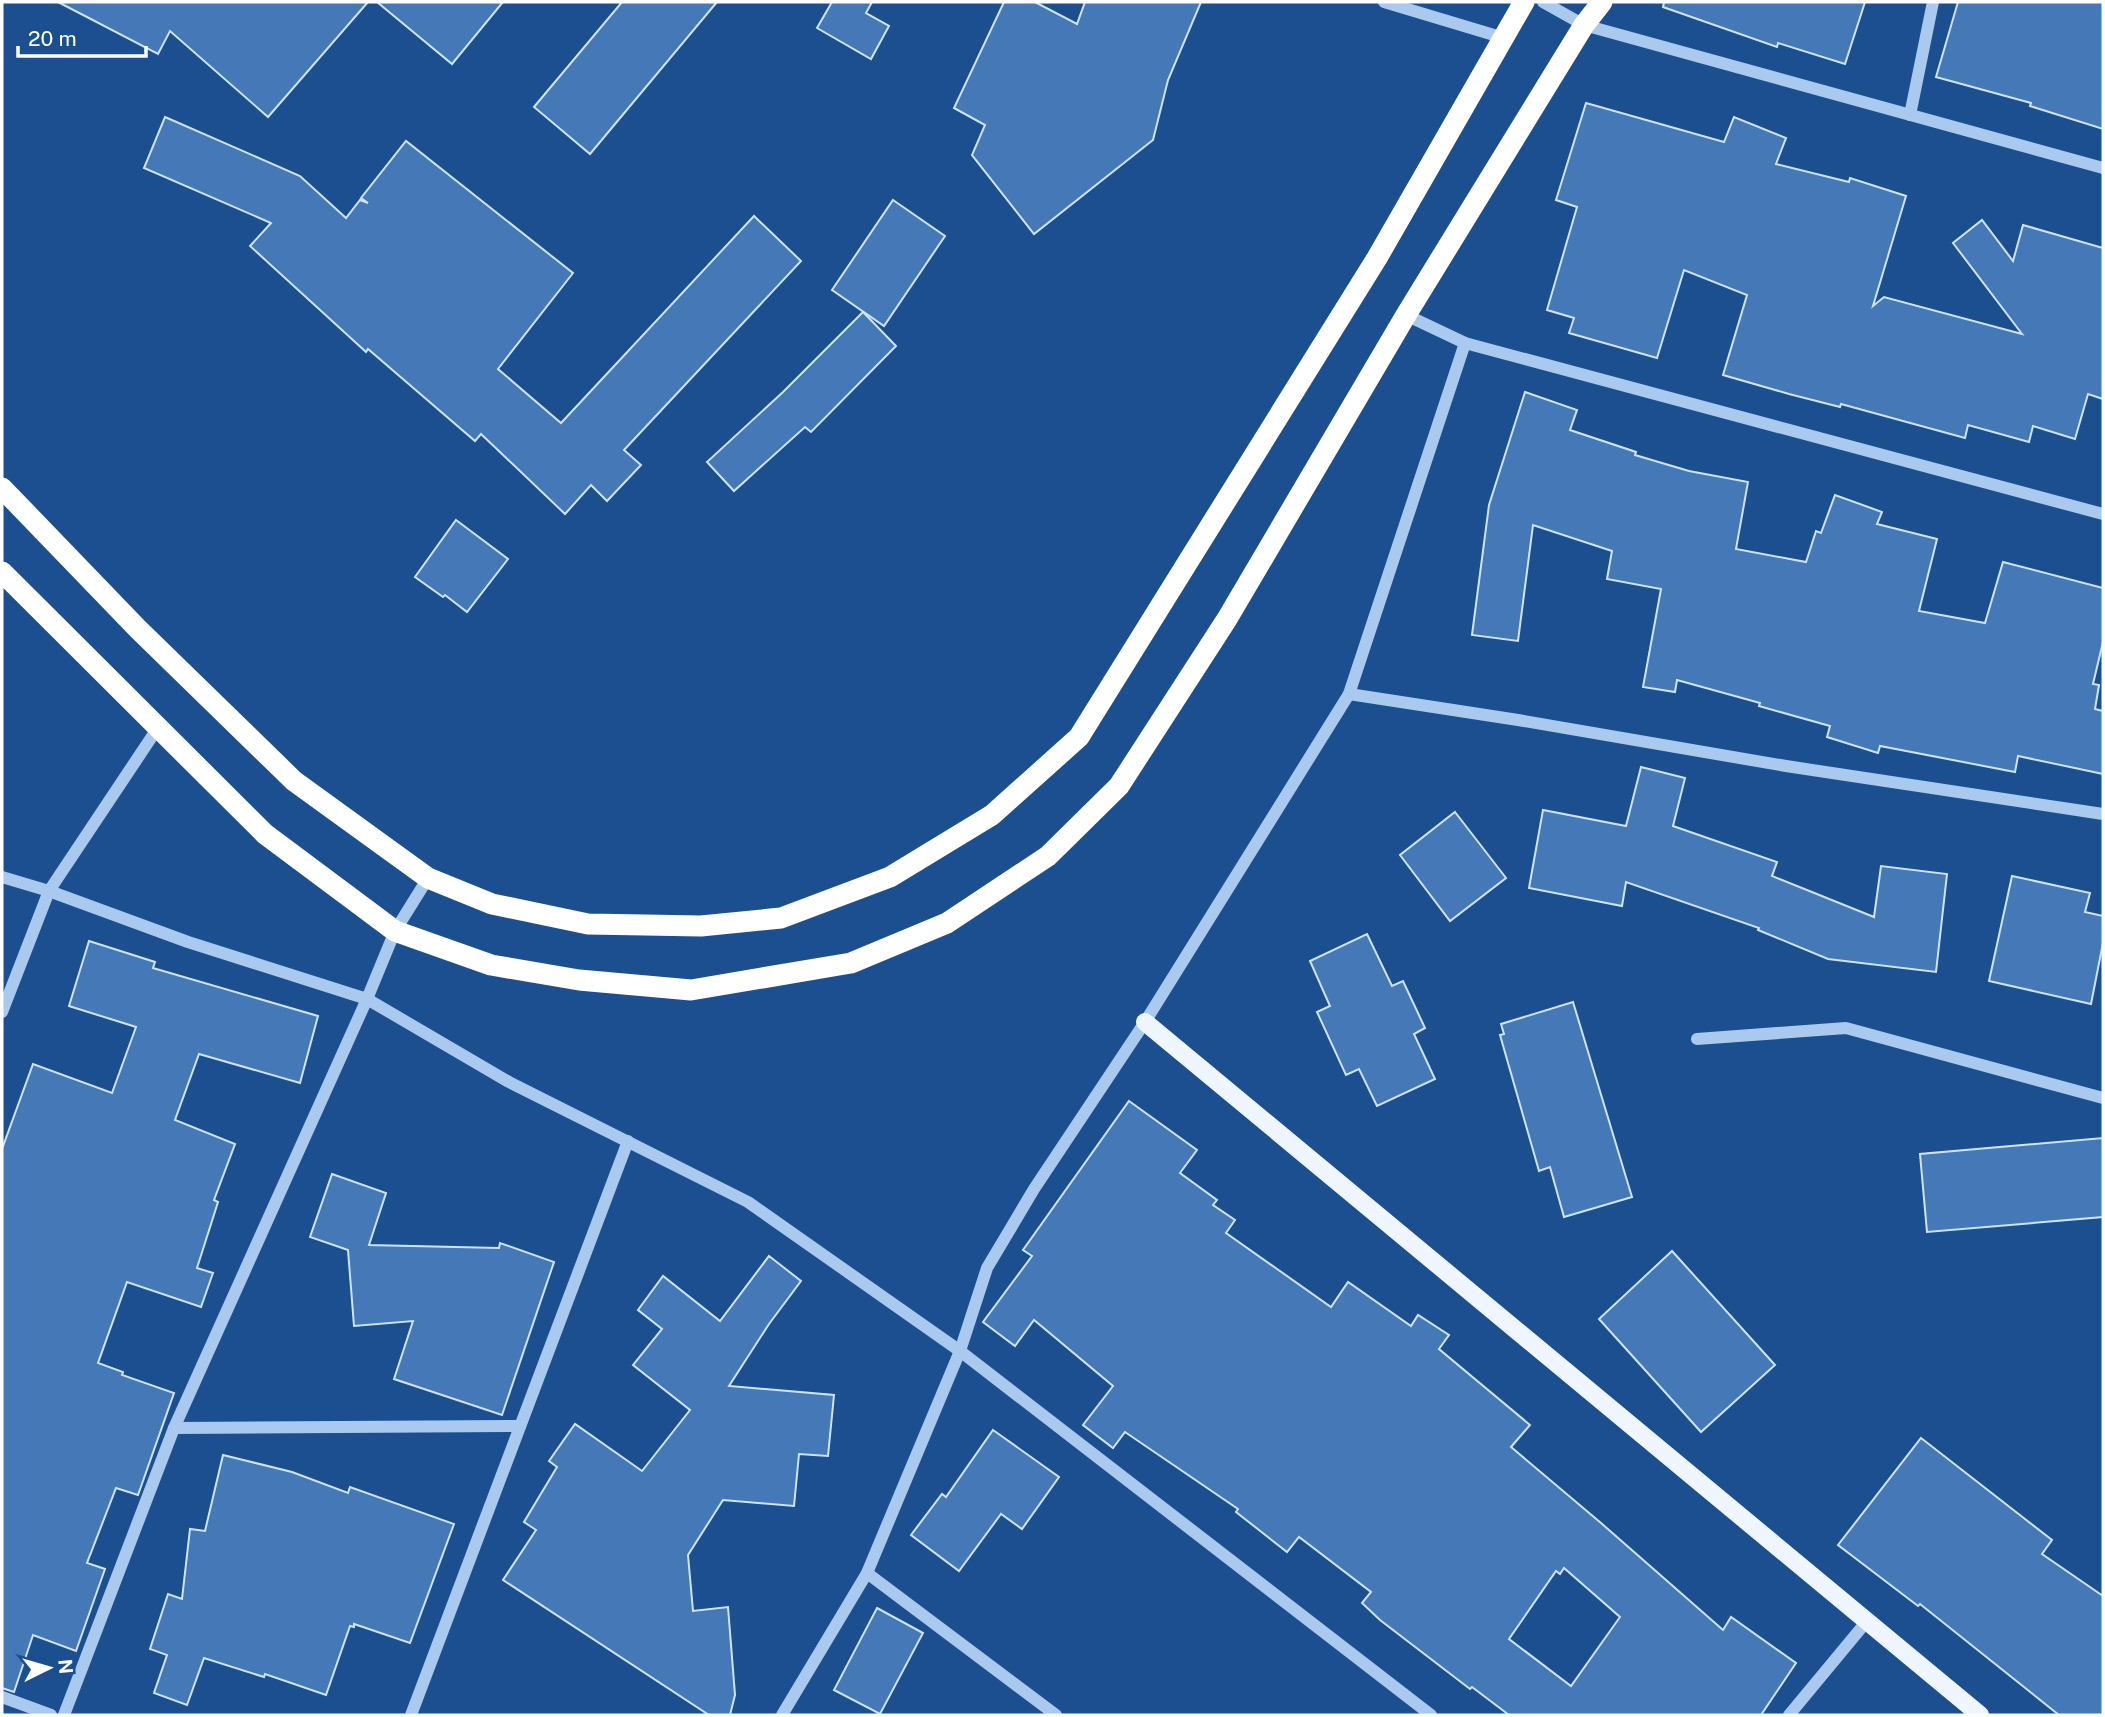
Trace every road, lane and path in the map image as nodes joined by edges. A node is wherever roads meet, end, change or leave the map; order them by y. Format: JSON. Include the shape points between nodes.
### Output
{"nodes":[{"id":1,"x":1384,"y":2,"type":"edge"},
{"id":2,"x":1524,"y":2,"type":"edge"},
{"id":3,"x":1543,"y":2,"type":"edge"},
{"id":4,"x":1602,"y":2,"type":"edge"},
{"id":5,"x":1933,"y":2,"type":"edge"},
{"id":6,"x":1584,"y":26,"type":"junction"},
{"id":7,"x":1504,"y":38,"type":"junction"},
{"id":8,"x":1910,"y":115,"type":"junction"},
{"id":9,"x":2103,"y":168,"type":"edge"},
{"id":10,"x":1406,"y":315,"type":"junction"},
{"id":11,"x":1465,"y":343,"type":"junction"},
{"id":12,"x":2,"y":488,"type":"edge"},
{"id":13,"x":2103,"y":514,"type":"edge"},
{"id":14,"x":2,"y":572,"type":"edge"},
{"id":15,"x":1349,"y":694,"type":"junction"},
{"id":16,"x":157,"y":729,"type":"junction"},
{"id":17,"x":2103,"y":814,"type":"edge"},
{"id":18,"x":2,"y":877,"type":"edge"},
{"id":19,"x":428,"y":878,"type":"junction"},
{"id":20,"x":49,"y":891,"type":"junction"},
{"id":21,"x":395,"y":931,"type":"junction"},
{"id":22,"x":367,"y":999,"type":"junction"},
{"id":23,"x":2,"y":1012,"type":"edge"},
{"id":24,"x":1145,"y":1022,"type":"junction"},
{"id":25,"x":1697,"y":1039,"type":"dead end"},
{"id":26,"x":2103,"y":1097,"type":"edge"},
{"id":27,"x":628,"y":1140,"type":"junction"},
{"id":28,"x":960,"y":1351,"type":"junction"},
{"id":29,"x":520,"y":1426,"type":"junction"},
{"id":30,"x":174,"y":1428,"type":"junction"},
{"id":31,"x":866,"y":1573,"type":"junction"},
{"id":32,"x":1867,"y":1621,"type":"junction"},
{"id":33,"x":2,"y":1697,"type":"edge"},
{"id":34,"x":51,"y":1715,"type":"edge"},
{"id":35,"x":64,"y":1715,"type":"edge"},
{"id":36,"x":411,"y":1715,"type":"edge"},
{"id":37,"x":782,"y":1715,"type":"edge"},
{"id":38,"x":1056,"y":1715,"type":"edge"},
{"id":39,"x":1431,"y":1715,"type":"edge"},
{"id":40,"x":1788,"y":1715,"type":"edge"},
{"id":41,"x":1980,"y":1715,"type":"edge"}],
"edges":[{"from":1,"to":7,"type":"street"},
{"from":2,"to":7,"type":"highway"},
{"from":3,"to":6,"type":"street"},
{"from":4,"to":6,"type":"highway"},
{"from":5,"to":8,"type":"street"},
{"from":6,"to":8,"type":"street"},
{"from":6,"to":10,"type":"highway"},
{"from":7,"to":19,"type":"highway","via":[[1377,258],[1079,737],[992,815],[890,877],[781,918],[701,926],[588,924],[492,904]]},
{"from":8,"to":9,"type":"street"},
{"from":10,"to":11,"type":"street"},
{"from":10,"to":21,"type":"highway","via":[[1227,619],[1119,786],[1048,856],[947,923],[852,963],[691,990],[579,980],[491,965]]},
{"from":11,"to":13,"type":"street"},
{"from":11,"to":15,"type":"street"},
{"from":12,"to":19,"type":"highway","via":[[138,629],[294,780]]},
{"from":14,"to":16,"type":"highway"},
{"from":15,"to":17,"type":"street"},
{"from":15,"to":24,"type":"street"},
{"from":16,"to":20,"type":"street"},
{"from":16,"to":21,"type":"highway","via":[[265,834]]},
{"from":18,"to":20,"type":"street"},
{"from":19,"to":21,"type":"street"},
{"from":20,"to":22,"type":"street","via":[[188,942]]},
{"from":20,"to":23,"type":"street"},
{"from":21,"to":22,"type":"street"},
{"from":22,"to":27,"type":"street","via":[[509,1082]]},
{"from":22,"to":30,"type":"street"},
{"from":24,"to":28,"type":"street","via":[[987,1268]]},
{"from":24,"to":32,"type":"main road"},
{"from":25,"to":26,"type":"street","via":[[1846,1028]]},
{"from":27,"to":28,"type":"street","via":[[748,1202]]},
{"from":27,"to":29,"type":"street"},
{"from":28,"to":31,"type":"street"},
{"from":28,"to":39,"type":"street"},
{"from":29,"to":30,"type":"street"},
{"from":29,"to":36,"type":"street"},
{"from":30,"to":35,"type":"street"},
{"from":31,"to":37,"type":"street"},
{"from":31,"to":38,"type":"street"},
{"from":32,"to":40,"type":"street"},
{"from":32,"to":41,"type":"main road"},
{"from":33,"to":34,"type":"street"}]}
